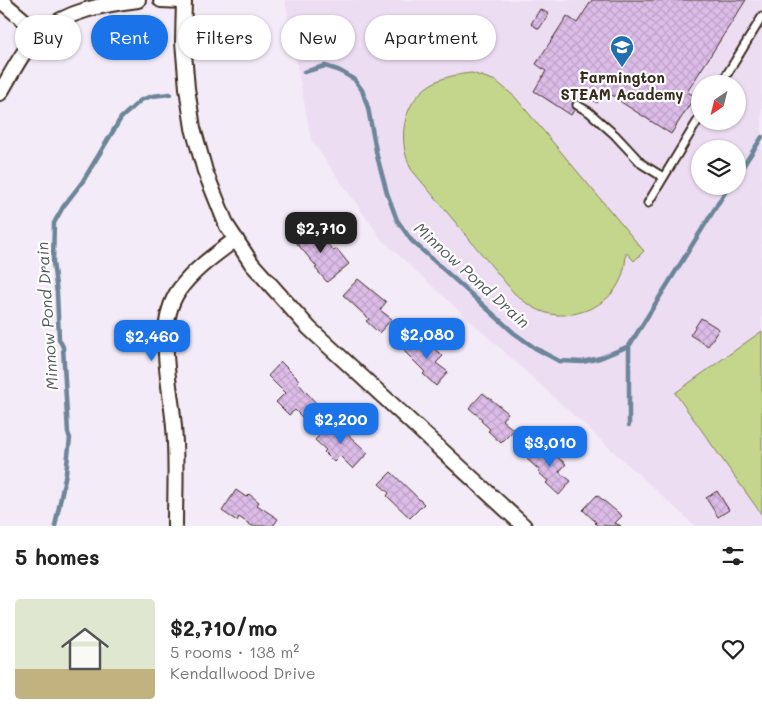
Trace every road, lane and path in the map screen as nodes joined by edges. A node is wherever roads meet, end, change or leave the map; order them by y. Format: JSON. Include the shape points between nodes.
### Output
{"nodes":[{"id":1,"x":0,"y":0,"type":"edge"},
{"id":2,"x":138,"y":0,"type":"edge"},
{"id":3,"x":161,"y":0,"type":"edge"},
{"id":4,"x":184,"y":0,"type":"edge"},
{"id":5,"x":18,"y":15,"type":"edge"},
{"id":6,"x":73,"y":15,"type":"edge"},
{"id":7,"x":762,"y":17,"type":"edge"},
{"id":8,"x":19,"y":60,"type":"edge"},
{"id":9,"x":726,"y":75,"type":"edge"},
{"id":10,"x":0,"y":93,"type":"edge"},
{"id":11,"x":577,"y":105,"type":"dead end"},
{"id":12,"x":692,"y":130,"type":"edge"},
{"id":13,"x":663,"y":177,"type":"junction"},
{"id":14,"x":648,"y":203,"type":"dead end"},
{"id":15,"x":236,"y":239,"type":"junction"},
{"id":16,"x":175,"y":526,"type":"edge"},
{"id":17,"x":524,"y":526,"type":"edge"}],
"edges":[{"from":1,"to":5,"type":"street"},
{"from":2,"to":6,"type":"street","via":[[112,3]]},
{"from":3,"to":4,"type":"street"},
{"from":4,"to":15,"type":"street","via":[[183,42],[193,128],[227,226]]},
{"from":7,"to":9,"type":"lane"},
{"from":8,"to":10,"type":"street"},
{"from":11,"to":13,"type":"lane","via":[[589,112],[642,164]]},
{"from":12,"to":13,"type":"lane"},
{"from":13,"to":14,"type":"lane"},
{"from":15,"to":16,"type":"street","via":[[199,268],[178,290],[169,313],[165,337],[174,427]]},
{"from":15,"to":17,"type":"street","via":[[252,264],[309,328]]}]}
